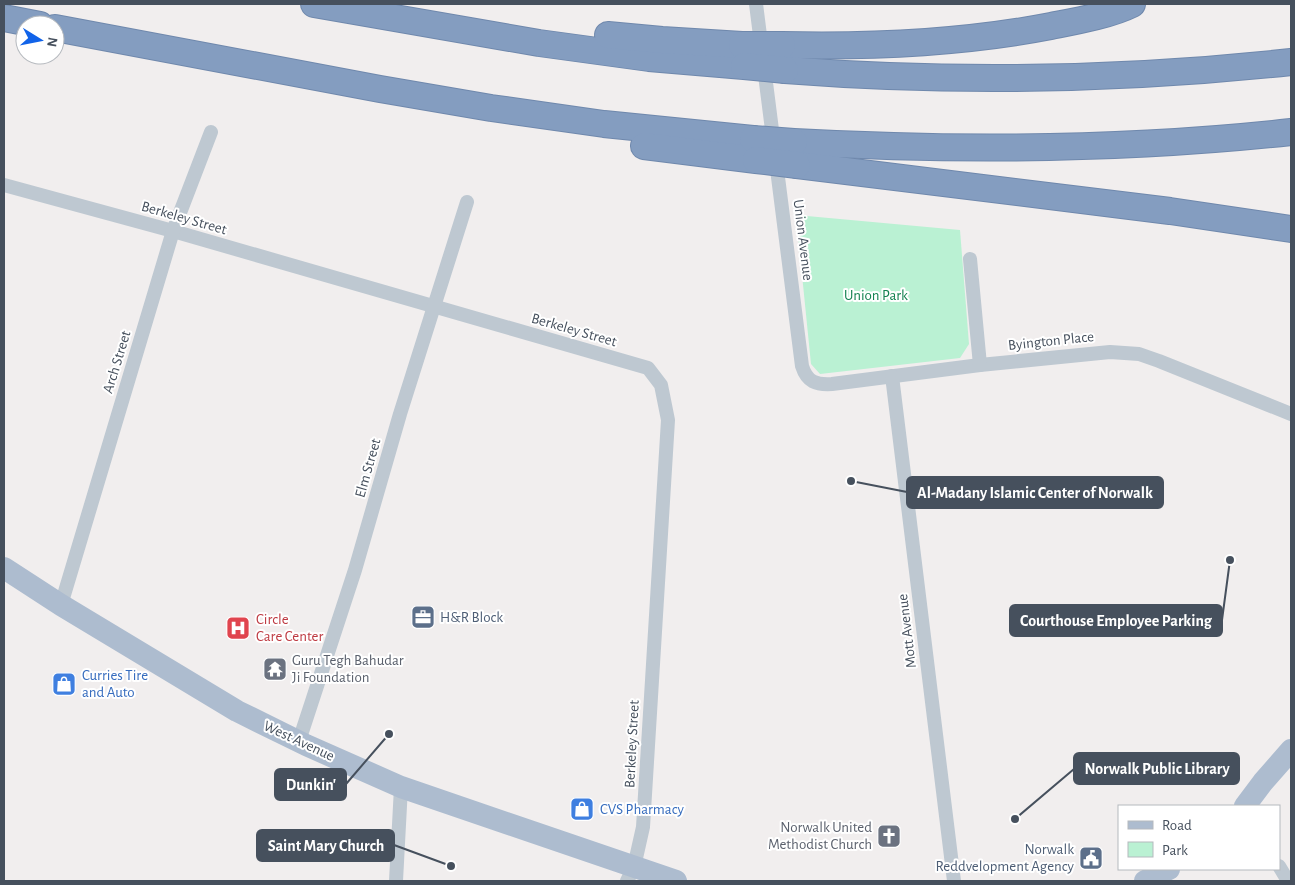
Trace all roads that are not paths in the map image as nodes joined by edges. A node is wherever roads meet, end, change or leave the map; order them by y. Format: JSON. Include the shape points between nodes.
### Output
{"nodes":[{"id":1,"x":314,"y":4,"type":"edge"},
{"id":2,"x":756,"y":4,"type":"edge"},
{"id":3,"x":1131,"y":4,"type":"edge"},
{"id":4,"x":65,"y":30,"type":"edge"},
{"id":5,"x":783,"y":58,"type":"junction"},
{"id":6,"x":1291,"y":62,"type":"edge"},
{"id":7,"x":211,"y":132,"type":"dead end"},
{"id":8,"x":1291,"y":132,"type":"edge"},
{"id":9,"x":795,"y":154,"type":"junction"},
{"id":10,"x":4,"y":185,"type":"edge"},
{"id":11,"x":467,"y":202,"type":"dead end"},
{"id":12,"x":1291,"y":229,"type":"edge"},
{"id":13,"x":173,"y":231,"type":"junction"},
{"id":14,"x":970,"y":259,"type":"dead end"},
{"id":15,"x":433,"y":306,"type":"junction"},
{"id":16,"x":980,"y":365,"type":"junction"},
{"id":17,"x":892,"y":376,"type":"junction"},
{"id":18,"x":806,"y":377,"type":"joint"},
{"id":19,"x":1291,"y":414,"type":"edge"},
{"id":20,"x":4,"y":568,"type":"edge"},
{"id":21,"x":62,"y":605,"type":"junction"},
{"id":22,"x":298,"y":741,"type":"junction"},
{"id":23,"x":1291,"y":750,"type":"edge"},
{"id":24,"x":401,"y":787,"type":"junction"},
{"id":25,"x":1246,"y":805,"type":"edge"},
{"id":26,"x":1280,"y":868,"type":"edge"},
{"id":27,"x":1167,"y":870,"type":"edge"},
{"id":28,"x":631,"y":874,"type":"edge"},
{"id":29,"x":396,"y":881,"type":"edge"},
{"id":30,"x":676,"y":881,"type":"edge"},
{"id":31,"x":954,"y":881,"type":"edge"},
{"id":32,"x":1145,"y":881,"type":"edge"},
{"id":33,"x":1288,"y":881,"type":"edge"}],
"edges":[{"from":1,"to":5,"type":"highway","bridge":true,"via":[[496,36],[649,58]]},
{"from":2,"to":18,"type":"street","name":"Union Avenue","via":[[802,366]]},
{"from":3,"to":5,"type":"highway","via":[[1032,30],[963,39],[815,46]]},
{"from":4,"to":9,"type":"highway","bridge":true,"via":[[380,89]]},
{"from":5,"to":6,"type":"highway","via":[[831,74],[944,78],[1058,77]]},
{"from":7,"to":13,"type":"street","name":"Arch Street"},
{"from":8,"to":9,"type":"highway","via":[[1179,142],[934,147]]},
{"from":9,"to":12,"type":"highway"},
{"from":10,"to":13,"type":"street","name":"Berkeley Street"},
{"from":11,"to":15,"type":"street","name":"Elm Street"},
{"from":13,"to":15,"type":"street","name":"Berkeley Street"},
{"from":13,"to":21,"type":"street","name":"Arch Street"},
{"from":14,"to":16,"type":"street"},
{"from":15,"to":22,"type":"street","name":"Elm Street","via":[[355,570]]},
{"from":15,"to":28,"type":"street","name":"Berkeley Street","via":[[648,368],[661,385],[668,420],[643,827]]},
{"from":16,"to":17,"type":"street","name":"Byington Place"},
{"from":16,"to":19,"type":"street","name":"Byington Place","via":[[1110,352],[1139,354]]},
{"from":17,"to":18,"type":"street","name":"Byington Place","via":[[821,384]]},
{"from":17,"to":31,"type":"street","name":"Mott Avenue"},
{"from":20,"to":21,"type":"main road","name":"West Avenue"},
{"from":21,"to":22,"type":"main road","name":"West Avenue","via":[[238,711]]},
{"from":22,"to":24,"type":"main road","name":"West Avenue"},
{"from":23,"to":25,"type":"main road"},
{"from":24,"to":28,"type":"main road","name":"West Avenue"},
{"from":24,"to":29,"type":"street"},
{"from":26,"to":33,"type":"street"},
{"from":27,"to":32,"type":"main road"},
{"from":28,"to":30,"type":"main road","name":"West Avenue"}]}
